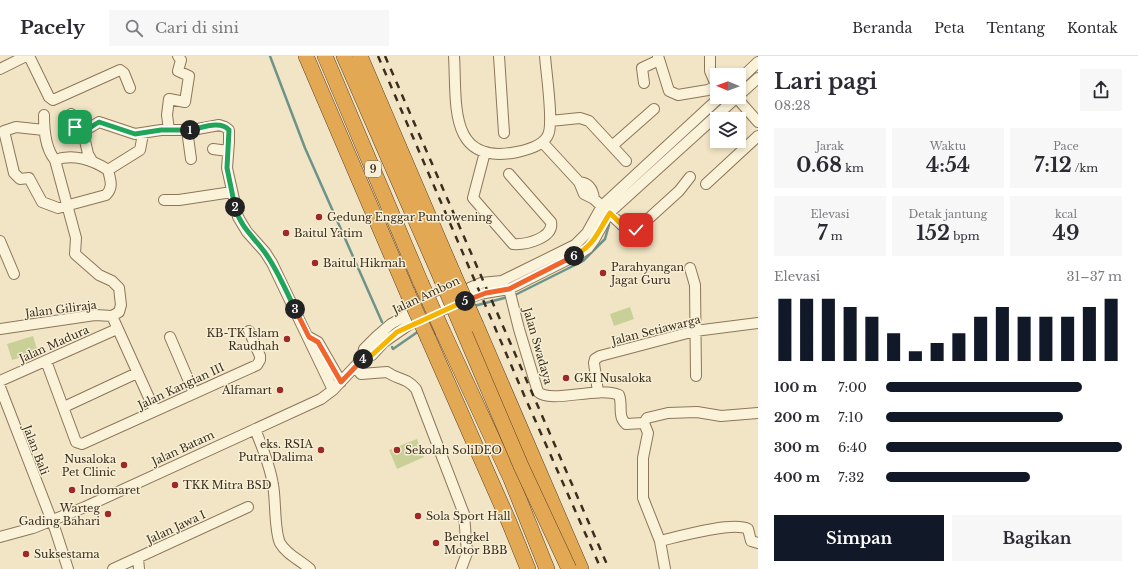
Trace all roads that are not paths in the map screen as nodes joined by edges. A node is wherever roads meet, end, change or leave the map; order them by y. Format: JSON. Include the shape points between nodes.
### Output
{"nodes":[{"id":1,"x":26,"y":56,"type":"edge"},
{"id":2,"x":29,"y":56,"type":"edge"},
{"id":3,"x":178,"y":56,"type":"edge"},
{"id":4,"x":306,"y":56,"type":"edge"},
{"id":5,"x":325,"y":56,"type":"edge"},
{"id":6,"x":344,"y":56,"type":"edge"},
{"id":7,"x":360,"y":56,"type":"edge"},
{"id":8,"x":454,"y":56,"type":"edge"},
{"id":9,"x":499,"y":56,"type":"edge"},
{"id":10,"x":545,"y":56,"type":"edge"},
{"id":11,"x":710,"y":56,"type":"edge"},
{"id":12,"x":659,"y":58,"type":"edge"},
{"id":13,"x":758,"y":62,"type":"edge"},
{"id":14,"x":710,"y":68,"type":"edge"},
{"id":15,"x":0,"y":69,"type":"edge"},
{"id":16,"x":746,"y":73,"type":"edge"},
{"id":17,"x":758,"y":78,"type":"edge"},
{"id":18,"x":644,"y":83,"type":"dead end"},
{"id":19,"x":130,"y":88,"type":"dead end"},
{"id":20,"x":710,"y":89,"type":"edge"},
{"id":21,"x":746,"y":89,"type":"edge"},
{"id":22,"x":713,"y":104,"type":"edge"},
{"id":23,"x":729,"y":104,"type":"edge"},
{"id":24,"x":743,"y":104,"type":"edge"},
{"id":25,"x":654,"y":109,"type":"dead end"},
{"id":26,"x":71,"y":114,"type":"dead end"},
{"id":27,"x":44,"y":115,"type":"dead end"},
{"id":28,"x":550,"y":121,"type":"junction"},
{"id":29,"x":758,"y":122,"type":"edge"},
{"id":30,"x":82,"y":127,"type":"junction"},
{"id":31,"x":44,"y":130,"type":"junction"},
{"id":32,"x":169,"y":130,"type":"junction"},
{"id":33,"x":187,"y":130,"type":"junction"},
{"id":34,"x":504,"y":133,"type":"dead end"},
{"id":35,"x":143,"y":134,"type":"junction"},
{"id":36,"x":758,"y":136,"type":"edge"},
{"id":37,"x":543,"y":143,"type":"junction"},
{"id":38,"x":612,"y":146,"type":"junction"},
{"id":39,"x":213,"y":149,"type":"dead end"},
{"id":40,"x":228,"y":151,"type":"junction"},
{"id":41,"x":485,"y":152,"type":"junction"},
{"id":42,"x":91,"y":159,"type":"junction"},
{"id":43,"x":191,"y":159,"type":"dead end"},
{"id":44,"x":55,"y":160,"type":"junction"},
{"id":45,"x":626,"y":161,"type":"dead end"},
{"id":46,"x":108,"y":170,"type":"junction"},
{"id":47,"x":509,"y":174,"type":"dead end"},
{"id":48,"x":690,"y":177,"type":"dead end"},
{"id":49,"x":706,"y":184,"type":"dead end"},
{"id":50,"x":232,"y":192,"type":"junction"},
{"id":51,"x":164,"y":200,"type":"dead end"},
{"id":52,"x":68,"y":205,"type":"junction"},
{"id":53,"x":606,"y":210,"type":"junction"},
{"id":54,"x":0,"y":242,"type":"edge"},
{"id":55,"x":690,"y":268,"type":"dead end"},
{"id":56,"x":14,"y":274,"type":"dead end"},
{"id":57,"x":447,"y":275,"type":"junction"},
{"id":58,"x":511,"y":294,"type":"junction"},
{"id":59,"x":112,"y":316,"type":"junction"},
{"id":60,"x":758,"y":323,"type":"edge"},
{"id":61,"x":117,"y":328,"type":"junction"},
{"id":62,"x":0,"y":329,"type":"edge"},
{"id":63,"x":249,"y":331,"type":"dead end"},
{"id":64,"x":695,"y":331,"type":"junction"},
{"id":65,"x":170,"y":337,"type":"dead end"},
{"id":66,"x":309,"y":337,"type":"junction"},
{"id":67,"x":362,"y":359,"type":"junction"},
{"id":68,"x":46,"y":361,"type":"junction"},
{"id":69,"x":355,"y":367,"type":"junction"},
{"id":70,"x":138,"y":373,"type":"junction"},
{"id":71,"x":696,"y":376,"type":"dead end"},
{"id":72,"x":0,"y":381,"type":"edge"},
{"id":73,"x":341,"y":382,"type":"junction"},
{"id":74,"x":0,"y":387,"type":"edge"},
{"id":75,"x":333,"y":390,"type":"junction"},
{"id":76,"x":598,"y":392,"type":"junction"},
{"id":77,"x":194,"y":393,"type":"junction"},
{"id":78,"x":64,"y":407,"type":"junction"},
{"id":79,"x":155,"y":411,"type":"junction"},
{"id":80,"x":758,"y":413,"type":"edge"},
{"id":81,"x":516,"y":418,"type":"junction"},
{"id":82,"x":644,"y":423,"type":"junction"},
{"id":83,"x":255,"y":429,"type":"junction"},
{"id":84,"x":248,"y":507,"type":"dead end"},
{"id":85,"x":50,"y":521,"type":"junction"},
{"id":86,"x":0,"y":537,"type":"edge"},
{"id":87,"x":660,"y":542,"type":"junction"},
{"id":88,"x":758,"y":543,"type":"edge"},
{"id":89,"x":138,"y":558,"type":"junction"},
{"id":90,"x":68,"y":569,"type":"edge"},
{"id":91,"x":113,"y":569,"type":"edge"},
{"id":92,"x":139,"y":569,"type":"edge"},
{"id":93,"x":310,"y":569,"type":"edge"},
{"id":94,"x":461,"y":569,"type":"edge"},
{"id":95,"x":528,"y":569,"type":"edge"},
{"id":96,"x":547,"y":569,"type":"edge"},
{"id":97,"x":565,"y":569,"type":"edge"},
{"id":98,"x":569,"y":569,"type":"edge"},
{"id":99,"x":582,"y":569,"type":"edge"},
{"id":100,"x":666,"y":569,"type":"edge"}],
"edges":[{"from":1,"to":15,"type":"street"},
{"from":2,"to":19,"type":"street","via":[[49,97],[53,100],[120,70],[124,73]]},
{"from":3,"to":32,"type":"street","via":[[181,60],[178,71],[189,76],[185,102],[169,99]]},
{"from":4,"to":95,"type":"highway","number":"9","bridge":true},
{"from":5,"to":96,"type":"highway","number":"9","bridge":true,"via":[[421,282],[511,479]]},
{"from":6,"to":57,"type":"highway"},
{"from":7,"to":57,"type":"highway"},
{"from":8,"to":41,"type":"street","via":[[456,113],[459,127],[465,139],[476,149]]},
{"from":9,"to":34,"type":"street"},
{"from":10,"to":28,"type":"street"},
{"from":11,"to":14,"type":"street"},
{"from":12,"to":18,"type":"street","via":[[642,68]]},
{"from":12,"to":20,"type":"street","via":[[669,91],[673,94]]},
{"from":13,"to":16,"type":"street"},
{"from":17,"to":21,"type":"street","name":"Jalan Ambon"},
{"from":22,"to":53,"type":"street","name":"Jalan Ambon"},
{"from":23,"to":53,"type":"street","name":"Jalan Ambon"},
{"from":24,"to":29,"type":"street"},
{"from":25,"to":38,"type":"street"},
{"from":26,"to":30,"type":"street","via":[[72,124],[75,127]]},
{"from":27,"to":31,"type":"street"},
{"from":28,"to":37,"type":"street","via":[[548,136]]},
{"from":28,"to":38,"type":"street","via":[[584,118],[589,120]]},
{"from":30,"to":35,"type":"street","via":[[91,127],[99,122],[135,134]]},
{"from":30,"to":42,"type":"street"},
{"from":31,"to":44,"type":"street","via":[[50,154]]},
{"from":31,"to":52,"type":"street","via":[[16,127],[4,131],[14,173],[20,179],[29,178],[45,204],[58,208]]},
{"from":32,"to":33,"type":"street"},
{"from":32,"to":35,"type":"street"},
{"from":33,"to":40,"type":"street","via":[[219,125],[226,127],[229,130]]},
{"from":33,"to":43,"type":"street"},
{"from":35,"to":46,"type":"street","via":[[140,150]]},
{"from":36,"to":49,"type":"street"},
{"from":37,"to":41,"type":"street","via":[[525,151],[508,154]]},
{"from":37,"to":53,"type":"street","via":[[579,182],[584,194]]},
{"from":38,"to":45,"type":"street"},
{"from":39,"to":40,"type":"street"},
{"from":40,"to":50,"type":"street","via":[[227,168]]},
{"from":41,"to":47,"type":"street","via":[[473,198],[514,244],[532,242],[547,234],[551,228],[550,222]]},
{"from":42,"to":44,"type":"street"},
{"from":42,"to":46,"type":"street"},
{"from":44,"to":52,"type":"street"},
{"from":46,"to":52,"type":"street","via":[[111,188],[106,194]]},
{"from":48,"to":53,"type":"street","via":[[636,230],[623,226]]},
{"from":50,"to":51,"type":"street"},
{"from":50,"to":66,"type":"street","via":[[238,217],[265,252]]},
{"from":52,"to":59,"type":"street","via":[[76,238],[75,254],[119,288],[121,305],[119,312]]},
{"from":53,"to":58,"type":"street","name":"Jalan Ambon","via":[[588,248]]},
{"from":53,"to":67,"type":"street","name":"Jalan Ambon","via":[[575,245],[502,282],[480,283],[391,324],[364,349]]},
{"from":54,"to":56,"type":"street"},
{"from":55,"to":64,"type":"street","via":[[695,285]]},
{"from":57,"to":81,"type":"highway","bridge":true,"via":[[476,324]]},
{"from":57,"to":98,"type":"highway","bridge":true,"via":[[521,466]]},
{"from":58,"to":67,"type":"street","name":"Jalan Ambon","via":[[479,294],[410,324],[384,342],[372,355]]},
{"from":58,"to":76,"type":"street","name":"Jalan Swadaya","via":[[538,392],[551,398]]},
{"from":59,"to":61,"type":"street","name":"Jalan Giliraja"},
{"from":59,"to":62,"type":"street","name":"Jalan Giliraja","via":[[95,315]]},
{"from":60,"to":64,"type":"street","name":"Jalan Setiawarga"},
{"from":61,"to":68,"type":"street","name":"Jalan Madura"},
{"from":61,"to":70,"type":"street","name":"Jalan Giliraja"},
{"from":63,"to":77,"type":"street","name":"Jalan Kangian III","via":[[260,356],[259,362]]},
{"from":64,"to":71,"type":"street"},
{"from":64,"to":76,"type":"street","name":"Jalan Setiawarga","via":[[595,359]]},
{"from":65,"to":77,"type":"street"},
{"from":66,"to":73,"type":"street","via":[[318,342]]},
{"from":66,"to":75,"type":"street"},
{"from":67,"to":69,"type":"street","name":"Jalan Batam"},
{"from":68,"to":72,"type":"street","name":"Jalan Madura"},
{"from":68,"to":78,"type":"street"},
{"from":69,"to":73,"type":"street","name":"Jalan Batam"},
{"from":69,"to":94,"type":"street","via":[[361,374],[387,372],[394,377],[405,378],[416,389],[464,514],[467,552]]},
{"from":70,"to":78,"type":"street"},
{"from":70,"to":79,"type":"street","name":"Jalan Giliraja"},
{"from":73,"to":75,"type":"street","name":"Jalan Batam"},
{"from":74,"to":85,"type":"street","name":"Jalan Bali"},
{"from":75,"to":83,"type":"street","name":"Jalan Batam","via":[[321,399]]},
{"from":76,"to":82,"type":"street","name":"Jalan Swadaya","via":[[619,395],[620,415],[626,424]]},
{"from":77,"to":79,"type":"street","name":"Jalan Kangian III"},
{"from":78,"to":79,"type":"street","name":"Jalan Kangian III","via":[[76,442],[82,444]]},
{"from":80,"to":82,"type":"street","via":[[721,416],[697,412],[668,413],[647,418]]},
{"from":81,"to":97,"type":"highway"},
{"from":81,"to":99,"type":"highway"},
{"from":82,"to":87,"type":"street","via":[[648,433],[643,458],[643,498]]},
{"from":83,"to":85,"type":"street","name":"Jalan Batam"},
{"from":83,"to":93,"type":"street","via":[[271,473],[279,542],[292,557]]},
{"from":84,"to":89,"type":"street","name":"Jalan Jawa I"},
{"from":85,"to":86,"type":"street","name":"Jalan Batam"},
{"from":85,"to":90,"type":"street","name":"Jalan Bali"},
{"from":87,"to":88,"type":"street","via":[[709,530],[742,528],[748,529],[751,541]]},
{"from":87,"to":100,"type":"street"},
{"from":89,"to":91,"type":"street","name":"Jalan Jawa I"},
{"from":89,"to":92,"type":"street"}]}
